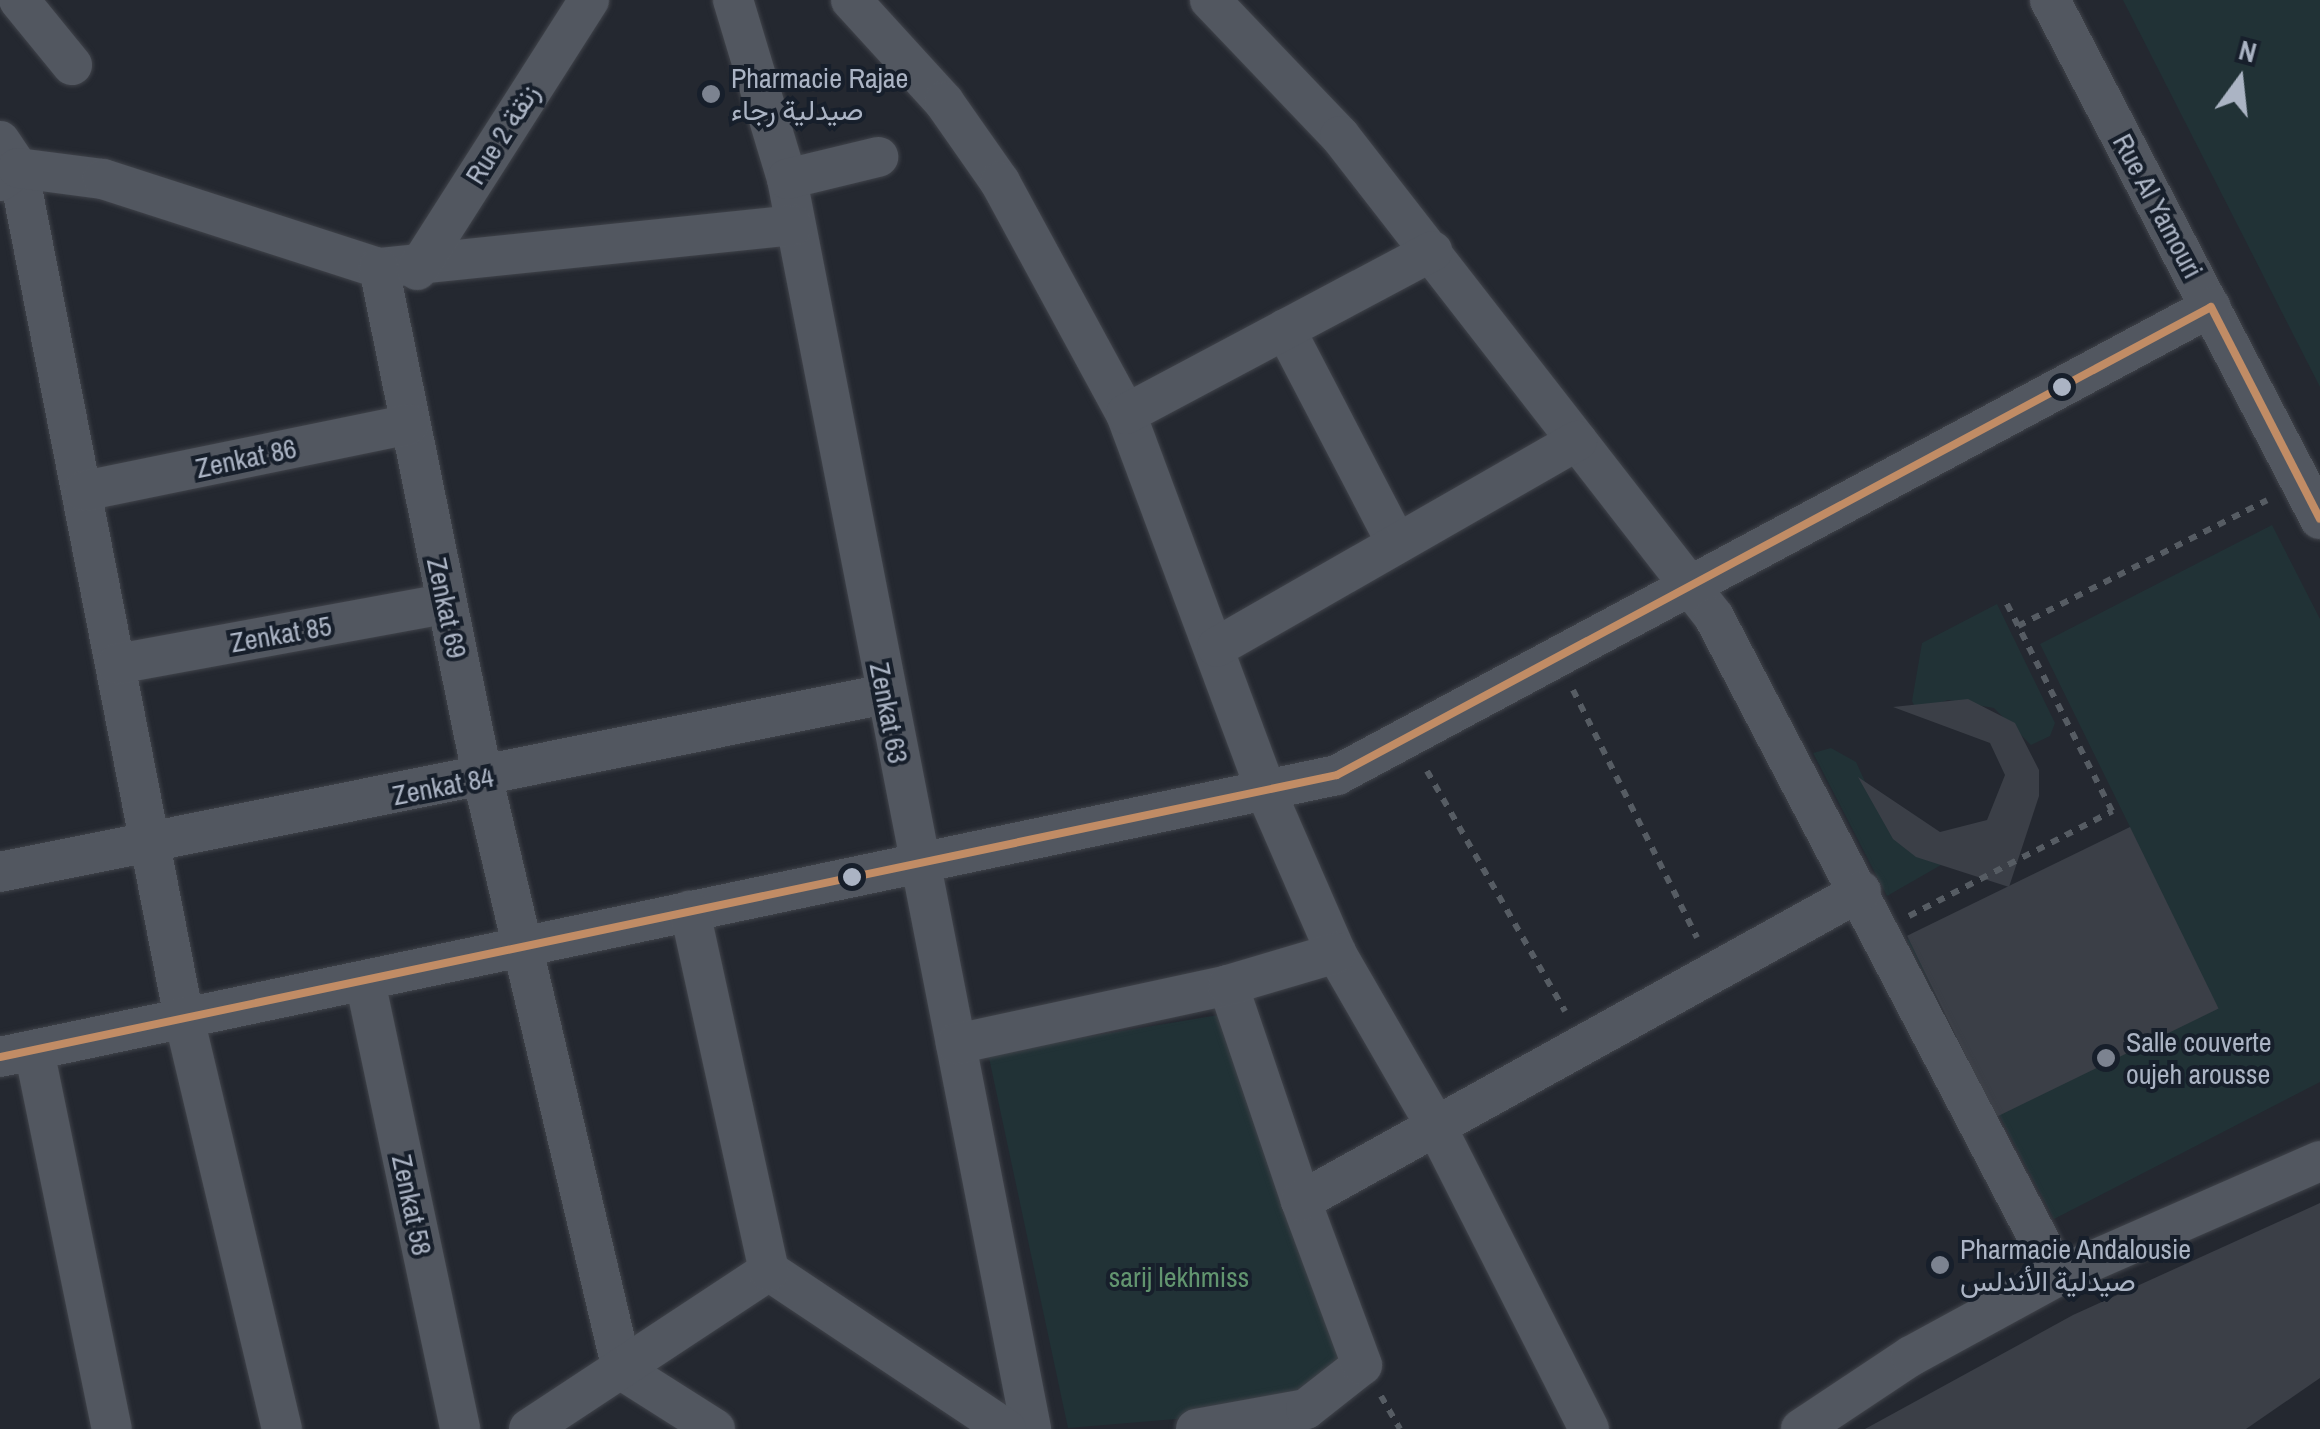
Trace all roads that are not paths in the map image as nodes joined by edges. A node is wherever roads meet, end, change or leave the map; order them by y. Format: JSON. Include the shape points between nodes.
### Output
{"nodes":[{"id":1,"x":20,"y":0,"type":"edge"},
{"id":2,"x":733,"y":0,"type":"edge"},
{"id":3,"x":851,"y":0,"type":"edge"},
{"id":4,"x":1210,"y":0,"type":"edge"},
{"id":5,"x":2050,"y":0,"type":"edge"},
{"id":6,"x":576,"y":3,"type":"edge"},
{"id":7,"x":72,"y":65,"type":"dead end"},
{"id":8,"x":878,"y":157,"type":"dead end"},
{"id":9,"x":6,"y":163,"type":"edge"},
{"id":10,"x":787,"y":180,"type":"junction"},
{"id":11,"x":793,"y":225,"type":"junction"},
{"id":12,"x":1432,"y":252,"type":"junction"},
{"id":13,"x":398,"y":269,"type":"junction"},
{"id":14,"x":2211,"y":307,"type":"junction"},
{"id":15,"x":1286,"y":329,"type":"junction"},
{"id":16,"x":1126,"y":414,"type":"junction"},
{"id":17,"x":409,"y":424,"type":"junction"},
{"id":18,"x":1578,"y":441,"type":"junction"},
{"id":19,"x":84,"y":491,"type":"junction"},
{"id":20,"x":2320,"y":519,"type":"edge"},
{"id":21,"x":1397,"y":544,"type":"junction"},
{"id":22,"x":1687,"y":583,"type":"junction"},
{"id":23,"x":445,"y":604,"type":"junction"},
{"id":24,"x":1217,"y":647,"type":"junction"},
{"id":25,"x":117,"y":664,"type":"junction"},
{"id":26,"x":885,"y":694,"type":"junction"},
{"id":27,"x":483,"y":778,"type":"junction"},
{"id":28,"x":1267,"y":794,"type":"junction"},
{"id":29,"x":150,"y":842,"type":"junction"},
{"id":30,"x":1,"y":864,"type":"edge"},
{"id":31,"x":920,"y":868,"type":"junction"},
{"id":32,"x":1861,"y":891,"type":"junction"},
{"id":33,"x":690,"y":911,"type":"junction"},
{"id":34,"x":522,"y":946,"type":"junction"},
{"id":35,"x":1336,"y":954,"type":"junction"},
{"id":36,"x":365,"y":981,"type":"junction"},
{"id":37,"x":1228,"y":985,"type":"junction"},
{"id":38,"x":184,"y":1018,"type":"junction"},
{"id":39,"x":956,"y":1044,"type":"junction"},
{"id":40,"x":17,"y":1054,"type":"edge"},
{"id":41,"x":1437,"y":1128,"type":"junction"},
{"id":42,"x":2320,"y":1161,"type":"edge"},
{"id":43,"x":1301,"y":1201,"type":"junction"},
{"id":44,"x":769,"y":1271,"type":"junction"},
{"id":45,"x":2058,"y":1276,"type":"junction"},
{"id":46,"x":622,"y":1370,"type":"junction"},
{"id":47,"x":112,"y":1429,"type":"edge"},
{"id":48,"x":282,"y":1429,"type":"edge"},
{"id":49,"x":460,"y":1429,"type":"edge"},
{"id":50,"x":529,"y":1429,"type":"edge"},
{"id":51,"x":715,"y":1429,"type":"edge"},
{"id":52,"x":1006,"y":1429,"type":"edge"},
{"id":53,"x":1031,"y":1429,"type":"edge"},
{"id":54,"x":1196,"y":1429,"type":"edge"},
{"id":55,"x":1589,"y":1429,"type":"edge"},
{"id":56,"x":1801,"y":1429,"type":"edge"}],
"edges":[{"from":1,"to":7,"type":"street"},
{"from":2,"to":10,"type":"street","name":"Zenkat 63"},
{"from":3,"to":16,"type":"street","via":[[944,102],[1000,182]]},
{"from":4,"to":12,"type":"street","via":[[1340,136]]},
{"from":5,"to":14,"type":"street","name":"Rue Al Yamouri"},
{"from":6,"to":13,"type":"street","name":"Rue 2 زنقة"},
{"from":8,"to":10,"type":"street"},
{"from":9,"to":13,"type":"street","via":[[103,179]]},
{"from":9,"to":19,"type":"street"},
{"from":10,"to":11,"type":"street","name":"Zenkat 63"},
{"from":11,"to":13,"type":"street"},
{"from":11,"to":26,"type":"street","name":"Zenkat 63"},
{"from":12,"to":15,"type":"street"},
{"from":12,"to":18,"type":"street"},
{"from":13,"to":17,"type":"street","name":"Zenkat 69"},
{"from":14,"to":20,"type":"street","name":"Rue Al Yamouri"},
{"from":14,"to":22,"type":"street"},
{"from":15,"to":16,"type":"street"},
{"from":15,"to":21,"type":"street"},
{"from":16,"to":24,"type":"street"},
{"from":17,"to":19,"type":"street","name":"Zenkat 86"},
{"from":17,"to":23,"type":"street","name":"Zenkat 69"},
{"from":18,"to":21,"type":"street"},
{"from":18,"to":22,"type":"street"},
{"from":19,"to":25,"type":"street"},
{"from":21,"to":24,"type":"street"},
{"from":22,"to":28,"type":"street","via":[[1337,775]]},
{"from":22,"to":32,"type":"street","via":[[1714,617]]},
{"from":23,"to":25,"type":"street","name":"Zenkat 85"},
{"from":23,"to":27,"type":"street","name":"Zenkat 69"},
{"from":24,"to":28,"type":"street"},
{"from":25,"to":29,"type":"street"},
{"from":26,"to":27,"type":"street","name":"Zenkat 84"},
{"from":26,"to":31,"type":"street","name":"Zenkat 63"},
{"from":27,"to":29,"type":"street","name":"Zenkat 84"},
{"from":27,"to":34,"type":"street","name":"Zenkat 69"},
{"from":28,"to":31,"type":"street"},
{"from":28,"to":35,"type":"street"},
{"from":29,"to":30,"type":"street","name":"Zenkat 84"},
{"from":29,"to":38,"type":"street"},
{"from":31,"to":33,"type":"street"},
{"from":31,"to":39,"type":"street","name":"Zenkat 63"},
{"from":32,"to":41,"type":"street"},
{"from":32,"to":45,"type":"street"},
{"from":33,"to":34,"type":"street"},
{"from":33,"to":44,"type":"street"},
{"from":34,"to":36,"type":"street"},
{"from":34,"to":46,"type":"street","name":"Zenkat 69"},
{"from":35,"to":37,"type":"street"},
{"from":35,"to":41,"type":"street"},
{"from":36,"to":38,"type":"street"},
{"from":36,"to":49,"type":"street","name":"Zenkat 58"},
{"from":37,"to":39,"type":"street"},
{"from":37,"to":43,"type":"street"},
{"from":38,"to":40,"type":"street"},
{"from":38,"to":48,"type":"street"},
{"from":39,"to":53,"type":"street","name":"Zenkat 63"},
{"from":40,"to":47,"type":"street"},
{"from":41,"to":43,"type":"street"},
{"from":41,"to":55,"type":"street"},
{"from":42,"to":45,"type":"street"},
{"from":43,"to":54,"type":"street","via":[[1362,1365],[1306,1410]]},
{"from":44,"to":46,"type":"street"},
{"from":44,"to":52,"type":"street"},
{"from":45,"to":56,"type":"street","via":[[1911,1356]]},
{"from":46,"to":50,"type":"street"},
{"from":46,"to":51,"type":"street"}]}
